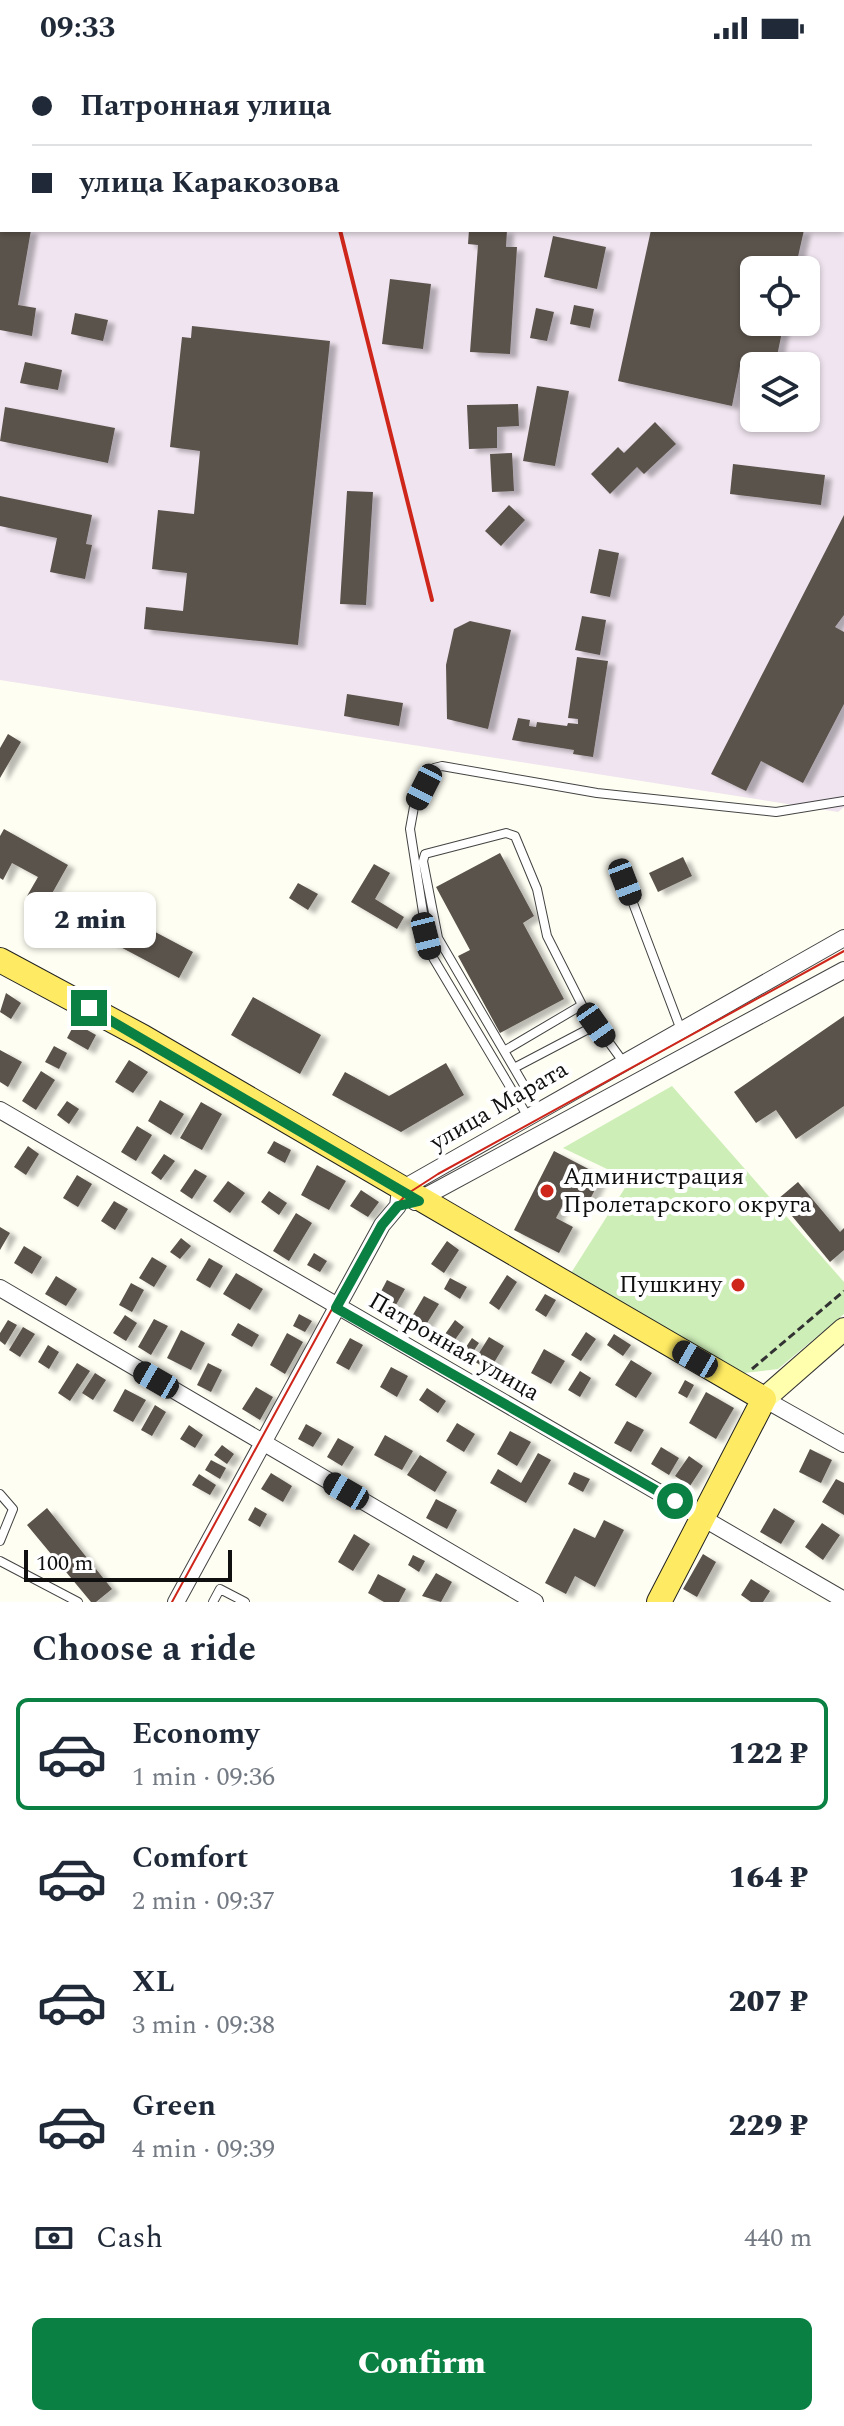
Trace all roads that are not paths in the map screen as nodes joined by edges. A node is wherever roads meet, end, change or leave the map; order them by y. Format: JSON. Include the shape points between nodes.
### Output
{"nodes":[{"id":1,"x":844,"y":801,"type":"edge"},
{"id":2,"x":625,"y":882,"type":"dead end"},
{"id":3,"x":844,"y":938,"type":"edge"},
{"id":4,"x":0,"y":960,"type":"edge"},
{"id":5,"x":844,"y":970,"type":"edge"},
{"id":6,"x":582,"y":1005,"type":"junction"},
{"id":7,"x":596,"y":1025,"type":"junction"},
{"id":8,"x":681,"y":1030,"type":"junction"},
{"id":9,"x":504,"y":1051,"type":"junction"},
{"id":10,"x":624,"y":1063,"type":"junction"},
{"id":11,"x":514,"y":1068,"type":"junction"},
{"id":12,"x":0,"y":1110,"type":"edge"},
{"id":13,"x":533,"y":1114,"type":"junction"},
{"id":14,"x":406,"y":1199,"type":"junction"},
{"id":15,"x":0,"y":1288,"type":"edge"},
{"id":16,"x":336,"y":1308,"type":"junction"},
{"id":17,"x":844,"y":1329,"type":"edge"},
{"id":18,"x":764,"y":1399,"type":"junction"},
{"id":19,"x":263,"y":1443,"type":"junction"},
{"id":20,"x":844,"y":1444,"type":"edge"},
{"id":21,"x":0,"y":1494,"type":"edge"},
{"id":22,"x":703,"y":1517,"type":"junction"},
{"id":23,"x":0,"y":1541,"type":"edge"},
{"id":24,"x":0,"y":1561,"type":"edge"},
{"id":25,"x":844,"y":1600,"type":"edge"},
{"id":26,"x":72,"y":1601,"type":"edge"},
{"id":27,"x":176,"y":1602,"type":"edge"},
{"id":28,"x":213,"y":1602,"type":"edge"},
{"id":29,"x":245,"y":1602,"type":"edge"},
{"id":30,"x":535,"y":1602,"type":"edge"},
{"id":31,"x":659,"y":1602,"type":"edge"}],
"edges":[{"from":1,"to":13,"type":"lane","via":[[776,812],[434,768],[414,807],[410,829],[429,951]]},
{"from":2,"to":8,"type":"lane"},
{"from":3,"to":8,"type":"street","name":"улица Марата"},
{"from":4,"to":14,"type":"main road","via":[[143,1037]]},
{"from":5,"to":14,"type":"street","name":"улица Марата"},
{"from":6,"to":7,"type":"lane"},
{"from":6,"to":9,"type":"lane"},
{"from":6,"to":9,"type":"lane","via":[[547,936],[537,889],[515,836],[506,833],[425,854],[438,938]]},
{"from":7,"to":10,"type":"lane"},
{"from":7,"to":11,"type":"lane"},
{"from":8,"to":10,"type":"street","name":"улица Марата"},
{"from":9,"to":11,"type":"lane"},
{"from":10,"to":13,"type":"street","name":"улица Марата"},
{"from":11,"to":13,"type":"lane"},
{"from":12,"to":16,"type":"street","name":"Патронная улица"},
{"from":13,"to":14,"type":"street","name":"улица Марата"},
{"from":14,"to":16,"type":"street","name":"улица Марата","via":[[382,1225]]},
{"from":14,"to":18,"type":"main road"},
{"from":15,"to":19,"type":"street"},
{"from":16,"to":19,"type":"street","name":"улица Марата"},
{"from":16,"to":22,"type":"street","name":"Патронная улица"},
{"from":17,"to":18,"type":"main road"},
{"from":18,"to":20,"type":"street"},
{"from":18,"to":22,"type":"main road"},
{"from":19,"to":27,"type":"street","name":"улица Марата"},
{"from":19,"to":30,"type":"street"},
{"from":21,"to":23,"type":"lane","via":[[13,1509]]},
{"from":22,"to":25,"type":"street","name":"Патронная улица"},
{"from":22,"to":31,"type":"main road"},
{"from":24,"to":26,"type":"lane"},
{"from":28,"to":29,"type":"lane","via":[[220,1589]]}]}
